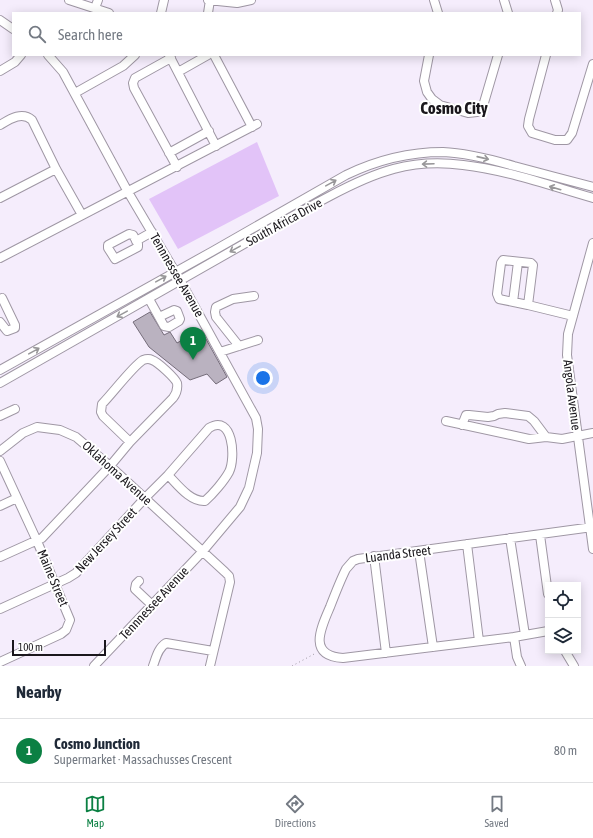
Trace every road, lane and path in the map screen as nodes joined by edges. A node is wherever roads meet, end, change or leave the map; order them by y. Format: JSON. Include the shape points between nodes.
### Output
{"nodes":[{"id":1,"x":69,"y":0,"type":"edge"},
{"id":2,"x":98,"y":0,"type":"edge"},
{"id":3,"x":164,"y":0,"type":"edge"},
{"id":4,"x":209,"y":0,"type":"edge"},
{"id":5,"x":434,"y":0,"type":"edge"},
{"id":6,"x":504,"y":0,"type":"edge"},
{"id":7,"x":555,"y":0,"type":"edge"},
{"id":8,"x":248,"y":1,"type":"edge"},
{"id":9,"x":95,"y":8,"type":"junction"},
{"id":10,"x":106,"y":12,"type":"edge"},
{"id":11,"x":162,"y":12,"type":"edge"},
{"id":12,"x":208,"y":12,"type":"edge"},
{"id":13,"x":438,"y":12,"type":"edge"},
{"id":14,"x":508,"y":12,"type":"edge"},
{"id":15,"x":557,"y":12,"type":"edge"},
{"id":16,"x":0,"y":20,"type":"edge"},
{"id":17,"x":12,"y":28,"type":"edge"},
{"id":18,"x":20,"y":56,"type":"edge"},
{"id":19,"x":49,"y":56,"type":"edge"},
{"id":20,"x":134,"y":56,"type":"edge"},
{"id":21,"x":206,"y":56,"type":"edge"},
{"id":22,"x":215,"y":56,"type":"edge"},
{"id":23,"x":429,"y":56,"type":"edge"},
{"id":24,"x":498,"y":56,"type":"edge"},
{"id":25,"x":546,"y":56,"type":"edge"},
{"id":26,"x":170,"y":57,"type":"edge"},
{"id":27,"x":593,"y":64,"type":"edge"},
{"id":28,"x":0,"y":71,"type":"edge"},
{"id":29,"x":178,"y":72,"type":"junction"},
{"id":30,"x":75,"y":93,"type":"junction"},
{"id":31,"x":0,"y":125,"type":"edge"},
{"id":32,"x":209,"y":131,"type":"junction"},
{"id":33,"x":216,"y":146,"type":"junction"},
{"id":34,"x":169,"y":153,"type":"junction"},
{"id":35,"x":177,"y":166,"type":"junction"},
{"id":36,"x":56,"y":168,"type":"junction"},
{"id":37,"x":593,"y":187,"type":"edge"},
{"id":38,"x":128,"y":192,"type":"junction"},
{"id":39,"x":0,"y":198,"type":"edge"},
{"id":40,"x":593,"y":198,"type":"edge"},
{"id":41,"x":82,"y":215,"type":"junction"},
{"id":42,"x":152,"y":232,"type":"junction"},
{"id":43,"x":136,"y":241,"type":"dead end"},
{"id":44,"x":593,"y":243,"type":"edge"},
{"id":45,"x":0,"y":258,"type":"edge"},
{"id":46,"x":591,"y":258,"type":"edge"},
{"id":47,"x":518,"y":262,"type":"junction"},
{"id":48,"x":176,"y":271,"type":"junction"},
{"id":49,"x":180,"y":280,"type":"junction"},
{"id":50,"x":254,"y":296,"type":"dead end"},
{"id":51,"x":1,"y":297,"type":"edge"},
{"id":52,"x":149,"y":299,"type":"junction"},
{"id":53,"x":513,"y":302,"type":"junction"},
{"id":54,"x":528,"y":305,"type":"junction"},
{"id":55,"x":573,"y":316,"type":"junction"},
{"id":56,"x":159,"y":318,"type":"dead end"},
{"id":57,"x":0,"y":322,"type":"edge"},
{"id":58,"x":258,"y":340,"type":"dead end"},
{"id":59,"x":239,"y":346,"type":"junction"},
{"id":60,"x":220,"y":352,"type":"junction"},
{"id":61,"x":0,"y":370,"type":"edge"},
{"id":62,"x":0,"y":383,"type":"edge"},
{"id":63,"x":15,"y":409,"type":"dead end"},
{"id":64,"x":0,"y":416,"type":"edge"},
{"id":65,"x":494,"y":416,"type":"junction"},
{"id":66,"x":446,"y":421,"type":"dead end"},
{"id":67,"x":462,"y":425,"type":"junction"},
{"id":68,"x":492,"y":431,"type":"junction"},
{"id":69,"x":593,"y":433,"type":"edge"},
{"id":70,"x":577,"y":436,"type":"junction"},
{"id":71,"x":546,"y":437,"type":"junction"},
{"id":72,"x":130,"y":442,"type":"junction"},
{"id":73,"x":0,"y":451,"type":"edge"},
{"id":74,"x":0,"y":461,"type":"edge"},
{"id":75,"x":110,"y":466,"type":"junction"},
{"id":76,"x":168,"y":475,"type":"junction"},
{"id":77,"x":17,"y":498,"type":"junction"},
{"id":78,"x":145,"y":498,"type":"junction"},
{"id":79,"x":0,"y":506,"type":"edge"},
{"id":80,"x":592,"y":528,"type":"edge"},
{"id":81,"x":540,"y":535,"type":"junction"},
{"id":82,"x":510,"y":538,"type":"junction"},
{"id":83,"x":37,"y":541,"type":"junction"},
{"id":84,"x":467,"y":544,"type":"junction"},
{"id":85,"x":593,"y":549,"type":"edge"},
{"id":86,"x":203,"y":551,"type":"junction"},
{"id":87,"x":419,"y":551,"type":"junction"},
{"id":88,"x":374,"y":556,"type":"junction"},
{"id":89,"x":0,"y":557,"type":"edge"},
{"id":90,"x":138,"y":581,"type":"dead end"},
{"id":91,"x":546,"y":582,"type":"edge"},
{"id":92,"x":54,"y":584,"type":"junction"},
{"id":93,"x":152,"y":605,"type":"junction"},
{"id":94,"x":0,"y":609,"type":"edge"},
{"id":95,"x":545,"y":632,"type":"edge"},
{"id":96,"x":525,"y":635,"type":"junction"},
{"id":97,"x":514,"y":637,"type":"junction"},
{"id":98,"x":479,"y":641,"type":"junction"},
{"id":99,"x":433,"y":647,"type":"junction"},
{"id":100,"x":322,"y":649,"type":"junction"},
{"id":101,"x":213,"y":651,"type":"junction"},
{"id":102,"x":386,"y":653,"type":"junction"},
{"id":103,"x":567,"y":654,"type":"edge"},
{"id":104,"x":0,"y":662,"type":"edge"},
{"id":105,"x":94,"y":666,"type":"edge"},
{"id":106,"x":153,"y":666,"type":"edge"},
{"id":107,"x":210,"y":666,"type":"edge"},
{"id":108,"x":292,"y":666,"type":"edge"},
{"id":109,"x":521,"y":666,"type":"edge"},
{"id":110,"x":574,"y":666,"type":"edge"}],
"edges":[{"from":1,"to":9,"type":"street"},
{"from":2,"to":9,"type":"street"},
{"from":3,"to":11,"type":"street"},
{"from":4,"to":8,"type":"street","via":[[237,3]]},
{"from":4,"to":12,"type":"street"},
{"from":5,"to":13,"type":"street"},
{"from":6,"to":14,"type":"street"},
{"from":7,"to":15,"type":"street"},
{"from":9,"to":10,"type":"street"},
{"from":16,"to":17,"type":"street"},
{"from":18,"to":28,"type":"street"},
{"from":19,"to":30,"type":"street","name":"Tennnessee Avenue","via":[[63,72]]},
{"from":20,"to":30,"type":"street","via":[[123,66]]},
{"from":21,"to":29,"type":"street"},
{"from":22,"to":33,"type":"street","via":[[255,126]]},
{"from":23,"to":24,"type":"street","via":[[424,81],[429,95],[440,105],[473,114],[483,106]]},
{"from":25,"to":27,"type":"street","via":[[528,126],[532,133],[555,140],[566,140],[572,133]]},
{"from":26,"to":29,"type":"street"},
{"from":26,"to":34,"type":"street","via":[[135,78],[133,83]]},
{"from":29,"to":32,"type":"street"},
{"from":30,"to":38,"type":"street","name":"Tennnessee Avenue"},
{"from":31,"to":36,"type":"street","via":[[18,116],[32,120]]},
{"from":32,"to":33,"type":"street"},
{"from":32,"to":34,"type":"street"},
{"from":33,"to":35,"type":"street"},
{"from":34,"to":35,"type":"street"},
{"from":35,"to":38,"type":"street"},
{"from":36,"to":39,"type":"street"},
{"from":36,"to":41,"type":"street"},
{"from":48,"to":37,"type":"street","name":"South Africa Drive","one_way":true,"via":[[346,175],[395,157],[430,152],[469,155]]},
{"from":38,"to":41,"type":"street"},
{"from":38,"to":42,"type":"street","name":"Tennnessee Avenue"},
{"from":40,"to":49,"type":"street","name":"South Africa Drive","one_way":true,"via":[[465,165],[436,163],[406,166],[380,172],[352,184]]},
{"from":41,"to":45,"type":"street"},
{"from":42,"to":43,"type":"street"},
{"from":42,"to":48,"type":"street","name":"Tennnessee Avenue"},
{"from":44,"to":46,"type":"street","name":"Angola Avenue"},
{"from":46,"to":55,"type":"street","name":"Angola Avenue"},
{"from":47,"to":53,"type":"street"},
{"from":47,"to":53,"type":"street","via":[[502,261],[497,294],[499,299]]},
{"from":47,"to":54,"type":"street","via":[[531,263],[534,266]]},
{"from":48,"to":49,"type":"street","name":"Tennnessee Avenue"},
{"from":61,"to":48,"type":"street","name":"South Africa Drive","one_way":true},
{"from":49,"to":52,"type":"street","name":"South Africa Drive"},
{"from":49,"to":60,"type":"street","name":"Tennnessee Avenue"},
{"from":50,"to":59,"type":"street","via":[[233,299],[216,308],[216,317]]},
{"from":51,"to":57,"type":"street","via":[[15,328],[7,331]]},
{"from":52,"to":56,"type":"street"},
{"from":52,"to":62,"type":"street","name":"South Africa Drive","one_way":true},
{"from":53,"to":54,"type":"street"},
{"from":54,"to":55,"type":"street"},
{"from":55,"to":70,"type":"street","name":"Angola Avenue","via":[[568,334],[567,355]]},
{"from":58,"to":59,"type":"street"},
{"from":59,"to":60,"type":"street"},
{"from":60,"to":86,"type":"street","name":"Tennnessee Avenue","via":[[256,418],[257,453],[249,488],[240,507]]},
{"from":63,"to":64,"type":"street"},
{"from":65,"to":67,"type":"street","via":[[466,415]]},
{"from":65,"to":68,"type":"street"},
{"from":65,"to":71,"type":"street","via":[[505,413],[528,416]]},
{"from":66,"to":67,"type":"street"},
{"from":67,"to":68,"type":"street"},
{"from":68,"to":71,"type":"street","via":[[529,439]]},
{"from":69,"to":70,"type":"street"},
{"from":70,"to":71,"type":"street","via":[[562,439]]},
{"from":70,"to":80,"type":"street","name":"Angola Avenue"},
{"from":72,"to":72,"type":"street","via":[[102,416],[102,404],[136,366],[143,360],[152,360],[175,380],[176,393]]},
{"from":72,"to":75,"type":"street"},
{"from":73,"to":75,"type":"street","name":"Oklahoma Avenue","via":[[30,429],[46,427],[76,437]]},
{"from":74,"to":77,"type":"street","name":"Maine Street"},
{"from":75,"to":78,"type":"street","name":"Oklahoma Avenue"},
{"from":75,"to":83,"type":"street","via":[[49,532]]},
{"from":76,"to":76,"type":"street","name":"New Jersey Street","via":[[191,497],[205,501],[229,471],[232,453],[230,435],[219,425],[209,428]]},
{"from":76,"to":78,"type":"street","name":"New Jersey Street"},
{"from":77,"to":79,"type":"street"},
{"from":77,"to":83,"type":"street","name":"Maine Street"},
{"from":78,"to":86,"type":"street","name":"Oklahoma Avenue"},
{"from":78,"to":92,"type":"street","name":"New Jersey Street","via":[[76,573]]},
{"from":80,"to":81,"type":"street","name":"Luanda Street"},
{"from":80,"to":85,"type":"street","name":"Angola Avenue"},
{"from":81,"to":82,"type":"street","name":"Luanda Street"},
{"from":81,"to":91,"type":"street"},
{"from":82,"to":84,"type":"street","name":"Luanda Street"},
{"from":82,"to":96,"type":"street"},
{"from":83,"to":89,"type":"street"},
{"from":83,"to":92,"type":"street","name":"Maine Street"},
{"from":84,"to":87,"type":"street","name":"Luanda Street"},
{"from":84,"to":98,"type":"street"},
{"from":86,"to":93,"type":"street","name":"Tennnessee Avenue"},
{"from":86,"to":101,"type":"street","name":"Oklahoma Avenue","via":[[229,576],[230,582]]},
{"from":87,"to":88,"type":"street","name":"Luanda Street"},
{"from":87,"to":99,"type":"street"},
{"from":88,"to":100,"type":"street","name":"Luanda Street","via":[[353,561],[346,569],[320,634]]},
{"from":88,"to":102,"type":"street"},
{"from":90,"to":93,"type":"street","via":[[136,590]]},
{"from":92,"to":94,"type":"street","name":"New Jersey Street"},
{"from":92,"to":104,"type":"street","name":"Maine Street","via":[[70,620],[66,630]]},
{"from":93,"to":105,"type":"street","name":"Tennnessee Avenue"},
{"from":95,"to":96,"type":"street"},
{"from":96,"to":97,"type":"street"},
{"from":97,"to":98,"type":"street"},
{"from":97,"to":109,"type":"street"},
{"from":98,"to":99,"type":"street"},
{"from":99,"to":102,"type":"street"},
{"from":100,"to":102,"type":"street","via":[[331,656],[340,658]]},
{"from":100,"to":108,"type":"path"},
{"from":101,"to":106,"type":"street","via":[[166,643],[159,650]]},
{"from":101,"to":107,"type":"street","name":"Oklahoma Avenue"},
{"from":103,"to":110,"type":"street"}]}
